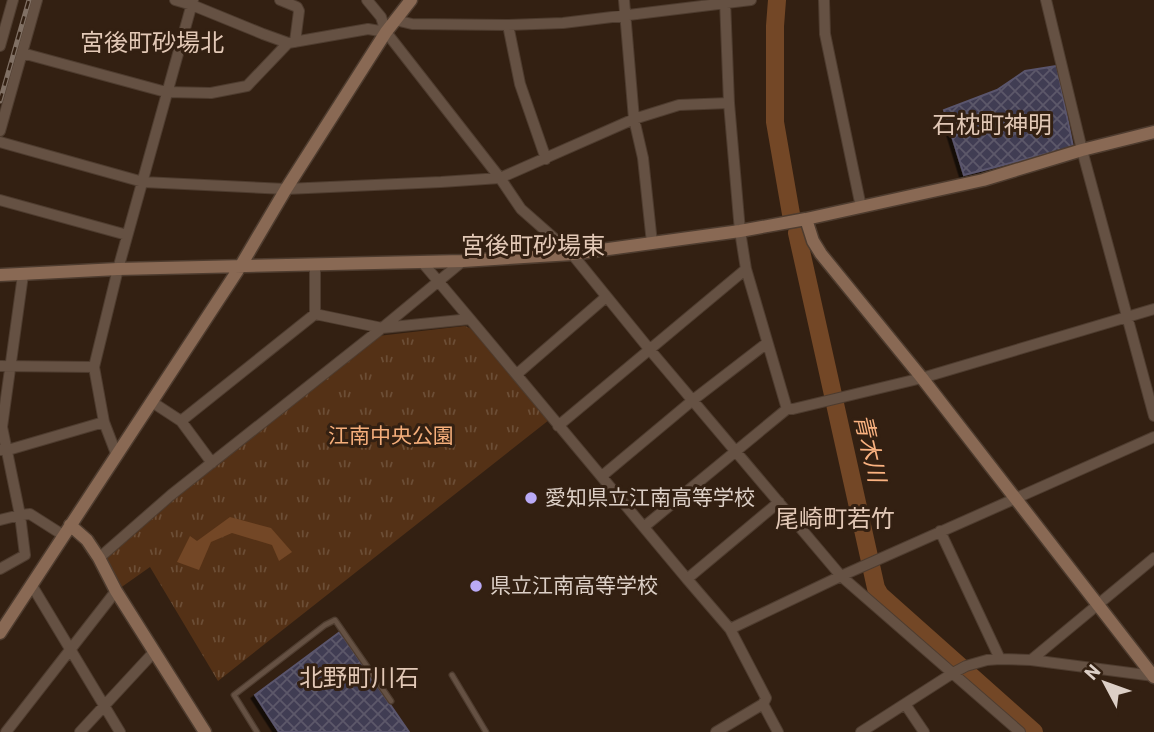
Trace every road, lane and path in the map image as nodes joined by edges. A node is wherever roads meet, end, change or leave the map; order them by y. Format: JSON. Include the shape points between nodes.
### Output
{"nodes":[{"id":1,"x":13,"y":0,"type":"edge"},
{"id":2,"x":37,"y":0,"type":"edge"},
{"id":3,"x":175,"y":0,"type":"edge"},
{"id":4,"x":280,"y":0,"type":"edge"},
{"id":5,"x":368,"y":0,"type":"edge"},
{"id":6,"x":411,"y":0,"type":"edge"},
{"id":7,"x":624,"y":0,"type":"edge"},
{"id":8,"x":751,"y":0,"type":"edge"},
{"id":9,"x":824,"y":0,"type":"edge"},
{"id":10,"x":1046,"y":0,"type":"edge"},
{"id":11,"x":725,"y":1,"type":"edge"},
{"id":12,"x":192,"y":2,"type":"edge"},
{"id":13,"x":625,"y":16,"type":"junction"},
{"id":14,"x":395,"y":20,"type":"junction"},
{"id":15,"x":508,"y":25,"type":"junction"},
{"id":16,"x":386,"y":32,"type":"junction"},
{"id":17,"x":291,"y":42,"type":"junction"},
{"id":18,"x":0,"y":46,"type":"edge"},
{"id":19,"x":22,"y":53,"type":"junction"},
{"id":20,"x":166,"y":92,"type":"junction"},
{"id":21,"x":729,"y":103,"type":"junction"},
{"id":22,"x":634,"y":119,"type":"junction"},
{"id":23,"x":0,"y":131,"type":"edge"},
{"id":24,"x":1154,"y":132,"type":"edge"},
{"id":25,"x":0,"y":142,"type":"edge"},
{"id":26,"x":1082,"y":150,"type":"junction"},
{"id":27,"x":546,"y":159,"type":"junction"},
{"id":28,"x":500,"y":178,"type":"junction"},
{"id":29,"x":143,"y":182,"type":"junction"},
{"id":30,"x":286,"y":189,"type":"junction"},
{"id":31,"x":0,"y":200,"type":"edge"},
{"id":32,"x":862,"y":207,"type":"junction"},
{"id":33,"x":806,"y":219,"type":"junction"},
{"id":34,"x":740,"y":231,"type":"junction"},
{"id":35,"x":127,"y":235,"type":"junction"},
{"id":36,"x":652,"y":243,"type":"junction"},
{"id":37,"x":572,"y":254,"type":"junction"},
{"id":38,"x":463,"y":261,"type":"junction"},
{"id":39,"x":422,"y":262,"type":"junction"},
{"id":40,"x":315,"y":266,"type":"junction"},
{"id":41,"x":240,"y":267,"type":"junction"},
{"id":42,"x":117,"y":269,"type":"junction"},
{"id":43,"x":746,"y":270,"type":"junction"},
{"id":44,"x":0,"y":275,"type":"edge"},
{"id":45,"x":23,"y":275,"type":"junction"},
{"id":46,"x":439,"y":281,"type":"junction"},
{"id":47,"x":606,"y":297,"type":"junction"},
{"id":48,"x":1154,"y":309,"type":"edge"},
{"id":49,"x":316,"y":314,"type":"junction"},
{"id":50,"x":1128,"y":317,"type":"junction"},
{"id":51,"x":470,"y":319,"type":"junction"},
{"id":52,"x":382,"y":328,"type":"junction"},
{"id":53,"x":767,"y":343,"type":"junction"},
{"id":54,"x":650,"y":350,"type":"junction"},
{"id":55,"x":5,"y":366,"type":"edge"},
{"id":56,"x":93,"y":367,"type":"junction"},
{"id":57,"x":517,"y":374,"type":"junction"},
{"id":58,"x":922,"y":378,"type":"junction"},
{"id":59,"x":693,"y":400,"type":"junction"},
{"id":60,"x":152,"y":402,"type":"junction"},
{"id":61,"x":787,"y":409,"type":"junction"},
{"id":62,"x":1154,"y":416,"type":"edge"},
{"id":63,"x":181,"y":421,"type":"junction"},
{"id":64,"x":104,"y":422,"type":"junction"},
{"id":65,"x":558,"y":426,"type":"junction"},
{"id":66,"x":1154,"y":437,"type":"edge"},
{"id":67,"x":4,"y":450,"type":"edge"},
{"id":68,"x":736,"y":450,"type":"junction"},
{"id":69,"x":117,"y":456,"type":"junction"},
{"id":70,"x":212,"y":463,"type":"junction"},
{"id":71,"x":601,"y":476,"type":"junction"},
{"id":72,"x":1016,"y":499,"type":"junction"},
{"id":73,"x":779,"y":502,"type":"junction"},
{"id":74,"x":20,"y":516,"type":"junction"},
{"id":75,"x":0,"y":520,"type":"edge"},
{"id":76,"x":645,"y":526,"type":"junction"},
{"id":77,"x":66,"y":530,"type":"junction"},
{"id":78,"x":940,"y":531,"type":"junction"},
{"id":79,"x":99,"y":558,"type":"junction"},
{"id":80,"x":1154,"y":558,"type":"edge"},
{"id":81,"x":0,"y":569,"type":"edge"},
{"id":82,"x":841,"y":576,"type":"junction"},
{"id":83,"x":687,"y":579,"type":"junction"},
{"id":84,"x":31,"y":584,"type":"junction"},
{"id":85,"x":116,"y":591,"type":"junction"},
{"id":86,"x":1097,"y":604,"type":"junction"},
{"id":87,"x":730,"y":629,"type":"junction"},
{"id":88,"x":0,"y":633,"type":"edge"},
{"id":89,"x":69,"y":649,"type":"junction"},
{"id":90,"x":154,"y":652,"type":"junction"},
{"id":91,"x":1000,"y":659,"type":"junction"},
{"id":92,"x":1031,"y":660,"type":"junction"},
{"id":93,"x":958,"y":670,"type":"junction"},
{"id":94,"x":452,"y":675,"type":"dead end"},
{"id":95,"x":1153,"y":676,"type":"edge"},
{"id":96,"x":391,"y":701,"type":"dead end"},
{"id":97,"x":905,"y":704,"type":"junction"},
{"id":98,"x":763,"y":705,"type":"junction"},
{"id":99,"x":104,"y":706,"type":"junction"},
{"id":100,"x":6,"y":732,"type":"edge"},
{"id":101,"x":80,"y":732,"type":"edge"},
{"id":102,"x":120,"y":732,"type":"edge"},
{"id":103,"x":205,"y":732,"type":"edge"},
{"id":104,"x":257,"y":732,"type":"edge"},
{"id":105,"x":486,"y":732,"type":"edge"},
{"id":106,"x":716,"y":732,"type":"edge"},
{"id":107,"x":778,"y":732,"type":"edge"},
{"id":108,"x":861,"y":732,"type":"edge"},
{"id":109,"x":924,"y":732,"type":"edge"},
{"id":110,"x":1020,"y":732,"type":"edge"}],
"edges":[{"from":1,"to":18,"type":"street"},
{"from":2,"to":19,"type":"street"},
{"from":3,"to":12,"type":"street"},
{"from":4,"to":17,"type":"street","via":[[299,11]]},
{"from":5,"to":16,"type":"street"},
{"from":6,"to":14,"type":"street"},
{"from":7,"to":13,"type":"street"},
{"from":8,"to":11,"type":"street"},
{"from":9,"to":32,"type":"street","via":[[825,34]]},
{"from":10,"to":26,"type":"street"},
{"from":11,"to":13,"type":"street"},
{"from":11,"to":21,"type":"street"},
{"from":12,"to":17,"type":"street"},
{"from":12,"to":20,"type":"street"},
{"from":13,"to":15,"type":"street"},
{"from":13,"to":22,"type":"street"},
{"from":14,"to":15,"type":"street"},
{"from":14,"to":16,"type":"street"},
{"from":15,"to":27,"type":"street","via":[[520,84]]},
{"from":16,"to":17,"type":"street","via":[[368,29]]},
{"from":16,"to":28,"type":"street"},
{"from":16,"to":30,"type":"street"},
{"from":17,"to":20,"type":"street","via":[[247,86],[211,93]]},
{"from":19,"to":20,"type":"street"},
{"from":19,"to":23,"type":"street"},
{"from":20,"to":29,"type":"street"},
{"from":21,"to":22,"type":"street","via":[[679,104]]},
{"from":21,"to":34,"type":"street"},
{"from":22,"to":27,"type":"street"},
{"from":22,"to":36,"type":"street"},
{"from":24,"to":26,"type":"street"},
{"from":25,"to":29,"type":"street"},
{"from":26,"to":32,"type":"street","via":[[983,180]]},
{"from":26,"to":50,"type":"street"},
{"from":27,"to":28,"type":"street"},
{"from":28,"to":30,"type":"street"},
{"from":28,"to":37,"type":"street","via":[[521,209]]},
{"from":29,"to":30,"type":"street"},
{"from":29,"to":35,"type":"street"},
{"from":30,"to":41,"type":"street"},
{"from":31,"to":35,"type":"street"},
{"from":32,"to":33,"type":"street"},
{"from":33,"to":34,"type":"street"},
{"from":33,"to":58,"type":"street","via":[[821,254]]},
{"from":34,"to":36,"type":"street"},
{"from":34,"to":43,"type":"street"},
{"from":35,"to":42,"type":"street"},
{"from":36,"to":37,"type":"street"},
{"from":37,"to":38,"type":"street"},
{"from":37,"to":47,"type":"street"},
{"from":38,"to":39,"type":"street"},
{"from":38,"to":46,"type":"street"},
{"from":39,"to":40,"type":"street"},
{"from":39,"to":46,"type":"street"},
{"from":40,"to":41,"type":"street"},
{"from":40,"to":49,"type":"street"},
{"from":41,"to":42,"type":"street"},
{"from":41,"to":60,"type":"street"},
{"from":42,"to":45,"type":"street"},
{"from":42,"to":56,"type":"street"},
{"from":43,"to":53,"type":"street"},
{"from":43,"to":54,"type":"street"},
{"from":44,"to":45,"type":"street"},
{"from":45,"to":55,"type":"street"},
{"from":46,"to":51,"type":"street"},
{"from":46,"to":52,"type":"street"},
{"from":47,"to":54,"type":"street"},
{"from":47,"to":57,"type":"street"},
{"from":48,"to":50,"type":"street"},
{"from":49,"to":52,"type":"street"},
{"from":49,"to":63,"type":"street"},
{"from":50,"to":58,"type":"street"},
{"from":50,"to":62,"type":"street"},
{"from":51,"to":52,"type":"street"},
{"from":51,"to":57,"type":"street"},
{"from":52,"to":70,"type":"street"},
{"from":53,"to":59,"type":"street"},
{"from":53,"to":61,"type":"street"},
{"from":54,"to":59,"type":"street"},
{"from":54,"to":65,"type":"street"},
{"from":55,"to":56,"type":"street"},
{"from":55,"to":67,"type":"street"},
{"from":56,"to":64,"type":"street"},
{"from":57,"to":65,"type":"street"},
{"from":58,"to":61,"type":"street"},
{"from":58,"to":72,"type":"street"},
{"from":59,"to":68,"type":"street"},
{"from":59,"to":71,"type":"street"},
{"from":60,"to":63,"type":"street"},
{"from":60,"to":69,"type":"street"},
{"from":61,"to":68,"type":"street"},
{"from":63,"to":70,"type":"street"},
{"from":64,"to":67,"type":"street"},
{"from":64,"to":69,"type":"street"},
{"from":65,"to":71,"type":"street"},
{"from":66,"to":72,"type":"street"},
{"from":67,"to":74,"type":"street"},
{"from":68,"to":73,"type":"street"},
{"from":68,"to":76,"type":"street"},
{"from":69,"to":77,"type":"street"},
{"from":70,"to":79,"type":"street"},
{"from":71,"to":76,"type":"street"},
{"from":72,"to":78,"type":"street"},
{"from":72,"to":86,"type":"street"},
{"from":73,"to":82,"type":"street"},
{"from":73,"to":83,"type":"street"},
{"from":74,"to":75,"type":"street"},
{"from":74,"to":77,"type":"street","via":[[30,514]]},
{"from":74,"to":81,"type":"street","via":[[25,555]]},
{"from":76,"to":83,"type":"street"},
{"from":77,"to":79,"type":"street","via":[[87,540]]},
{"from":77,"to":84,"type":"street"},
{"from":78,"to":82,"type":"street"},
{"from":78,"to":91,"type":"street"},
{"from":79,"to":85,"type":"street"},
{"from":80,"to":86,"type":"street"},
{"from":82,"to":87,"type":"street"},
{"from":82,"to":93,"type":"street"},
{"from":83,"to":87,"type":"street"},
{"from":84,"to":88,"type":"street"},
{"from":84,"to":89,"type":"street"},
{"from":85,"to":89,"type":"street"},
{"from":85,"to":90,"type":"street"},
{"from":86,"to":92,"type":"street"},
{"from":86,"to":95,"type":"street"},
{"from":87,"to":98,"type":"street","via":[[766,698]]},
{"from":89,"to":99,"type":"street"},
{"from":89,"to":100,"type":"street"},
{"from":90,"to":99,"type":"street"},
{"from":90,"to":103,"type":"street"},
{"from":91,"to":92,"type":"street"},
{"from":91,"to":93,"type":"street"},
{"from":92,"to":95,"type":"street"},
{"from":93,"to":97,"type":"street"},
{"from":93,"to":110,"type":"street"},
{"from":94,"to":105,"type":"lane"},
{"from":96,"to":104,"type":"lane","via":[[335,620],[234,695]]},
{"from":97,"to":108,"type":"street"},
{"from":97,"to":109,"type":"street"},
{"from":98,"to":106,"type":"street"},
{"from":98,"to":107,"type":"street"},
{"from":99,"to":101,"type":"street"},
{"from":99,"to":102,"type":"street"}]}
